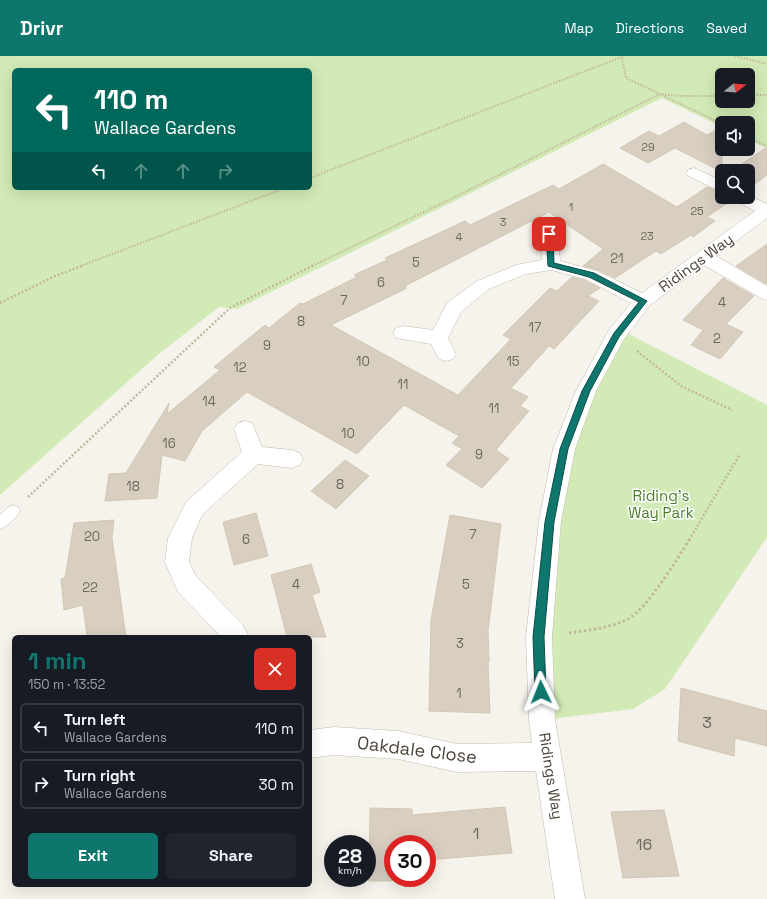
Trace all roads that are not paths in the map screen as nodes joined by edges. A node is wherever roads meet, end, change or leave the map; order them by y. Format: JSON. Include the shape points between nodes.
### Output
{"nodes":[{"id":1,"x":694,"y":173,"type":"dead end"},
{"id":2,"x":715,"y":184,"type":"edge"},
{"id":3,"x":754,"y":204,"type":"edge"},
{"id":4,"x":767,"y":211,"type":"edge"},
{"id":5,"x":549,"y":234,"type":"dead end"},
{"id":6,"x":704,"y":257,"type":"junction"},
{"id":7,"x":551,"y":264,"type":"junction"},
{"id":8,"x":767,"y":294,"type":"edge"},
{"id":9,"x":643,"y":301,"type":"junction"},
{"id":10,"x":403,"y":333,"type":"dead end"},
{"id":11,"x":245,"y":429,"type":"dead end"},
{"id":12,"x":254,"y":455,"type":"junction"},
{"id":13,"x":292,"y":459,"type":"dead end"},
{"id":14,"x":13,"y":511,"type":"road end"},
{"id":15,"x":0,"y":523,"type":"edge"},
{"id":16,"x":235,"y":635,"type":"edge"},
{"id":17,"x":312,"y":744,"type":"edge"},
{"id":18,"x":548,"y":757,"type":"junction"},
{"id":19,"x":570,"y":899,"type":"edge"}],
"edges":[{"from":1,"to":2,"type":"street"},
{"from":3,"to":4,"type":"street","name":"Ridings Way"},
{"from":4,"to":6,"type":"street","name":"Ridings Way"},
{"from":5,"to":7,"type":"street"},
{"from":6,"to":8,"type":"street"},
{"from":6,"to":9,"type":"street","name":"Ridings Way"},
{"from":7,"to":9,"type":"street","via":[[591,275]]},
{"from":7,"to":10,"type":"street","via":[[522,269],[483,285],[454,308],[442,346]]},
{"from":9,"to":18,"type":"street","name":"Ridings Way","via":[[616,335],[586,391],[564,449],[550,522],[539,637],[542,720]]},
{"from":11,"to":12,"type":"street"},
{"from":12,"to":13,"type":"street"},
{"from":12,"to":16,"type":"street","via":[[194,510],[180,538],[176,562],[187,584]]},
{"from":14,"to":15,"type":"lane"},
{"from":17,"to":18,"type":"street","name":"Oakdale Close","via":[[334,741],[398,745],[457,758]]},
{"from":18,"to":19,"type":"street","name":"Ridings Way"}]}
